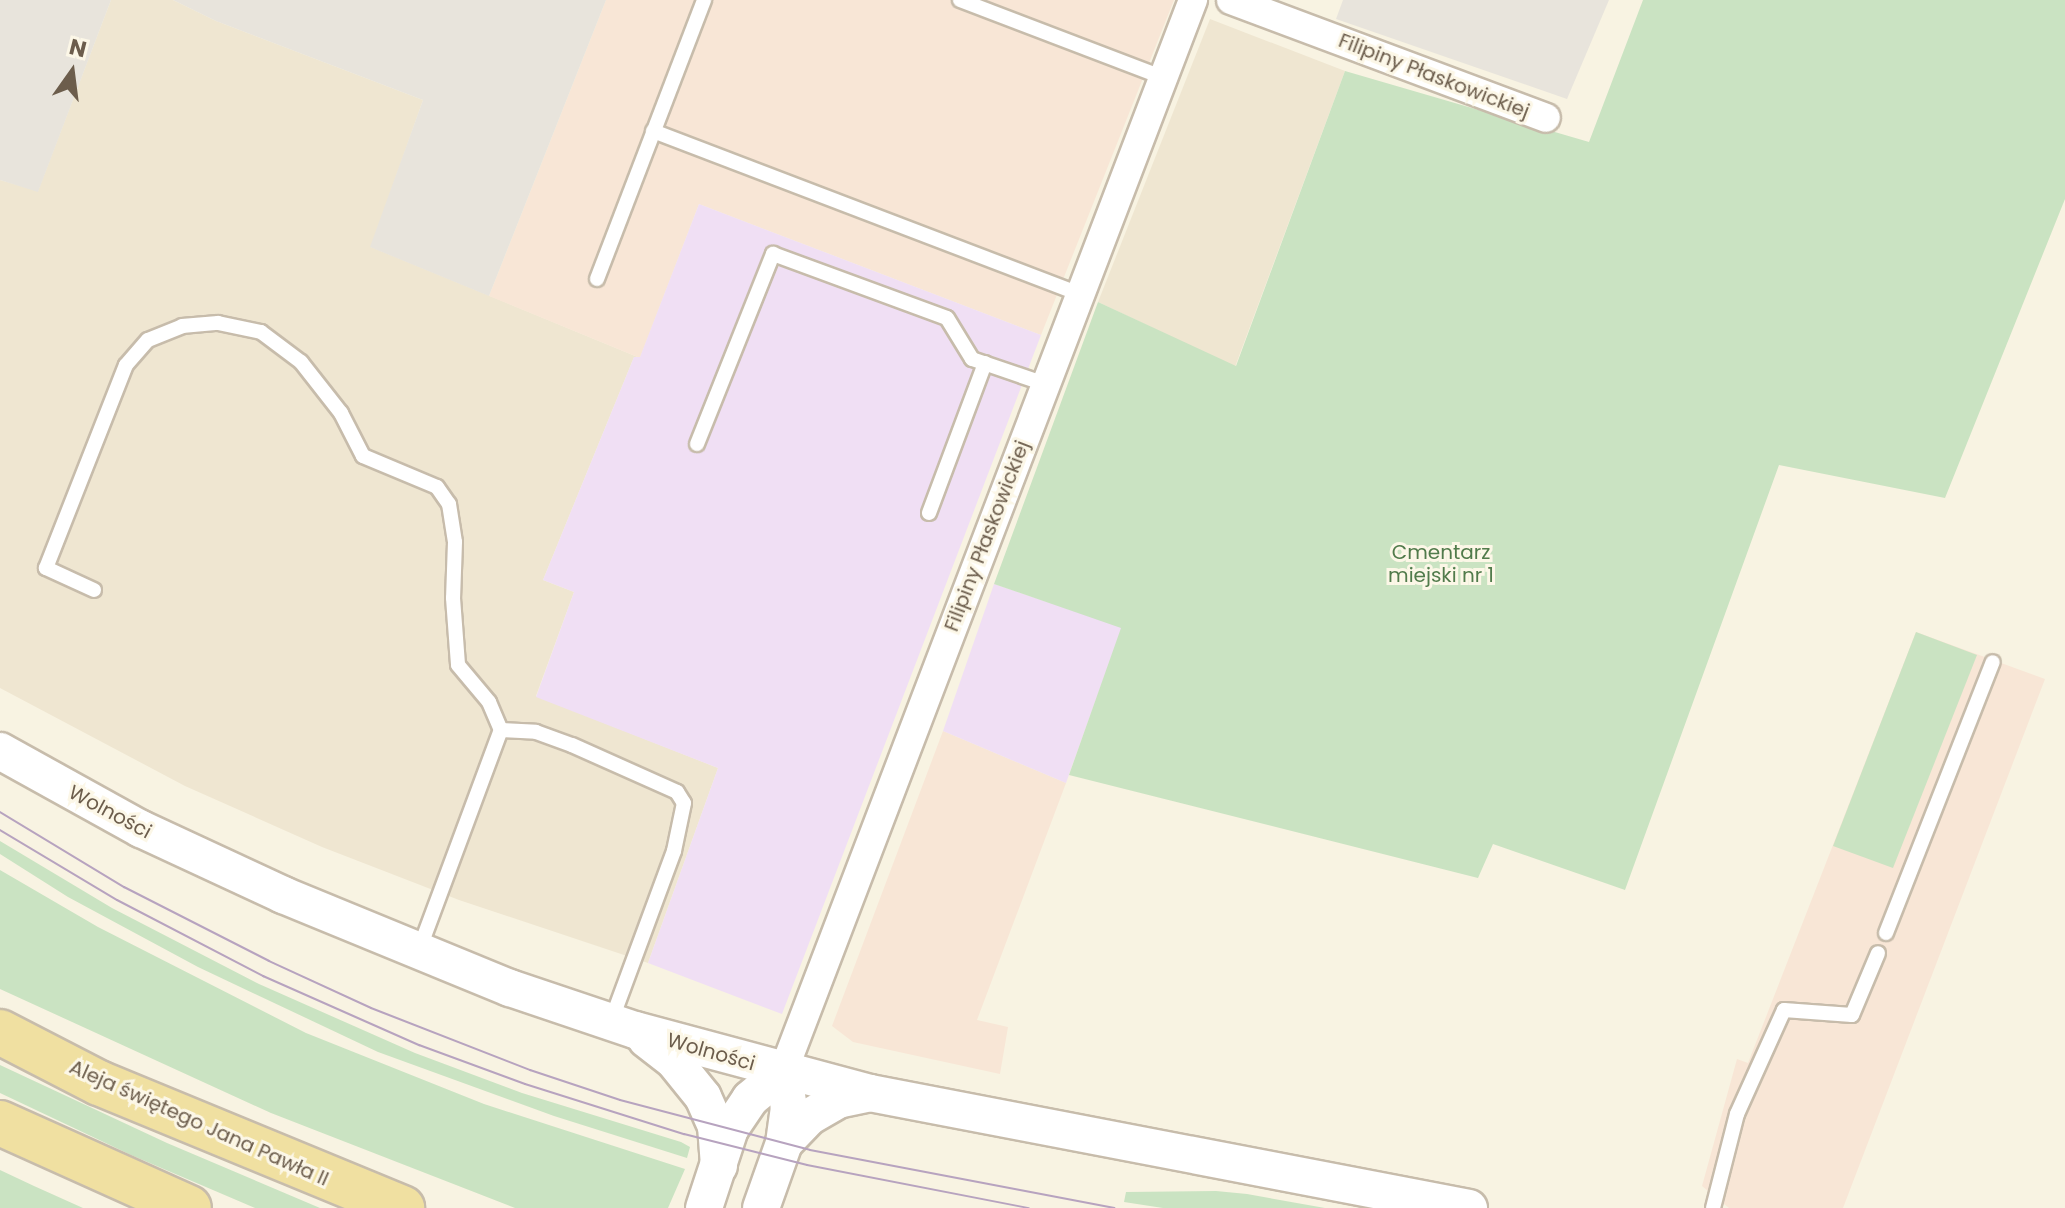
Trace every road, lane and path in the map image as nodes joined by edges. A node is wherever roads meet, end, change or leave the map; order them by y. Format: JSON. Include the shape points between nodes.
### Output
{"nodes":[{"id":1,"x":704,"y":0,"type":"edge"},
{"id":2,"x":960,"y":0,"type":"edge"},
{"id":3,"x":1193,"y":0,"type":"edge"},
{"id":4,"x":1231,"y":0,"type":"edge"},
{"id":5,"x":1162,"y":77,"type":"junction"},
{"id":6,"x":1546,"y":118,"type":"dead end"},
{"id":7,"x":653,"y":131,"type":"junction"},
{"id":8,"x":597,"y":279,"type":"dead end"},
{"id":9,"x":1079,"y":294,"type":"junction"},
{"id":10,"x":985,"y":363,"type":"junction"},
{"id":11,"x":1045,"y":384,"type":"junction"},
{"id":12,"x":697,"y":444,"type":"dead end"},
{"id":13,"x":929,"y":513,"type":"dead end"},
{"id":14,"x":94,"y":590,"type":"dead end"},
{"id":15,"x":1993,"y":662,"type":"dead end"},
{"id":16,"x":501,"y":730,"type":"junction"},
{"id":17,"x":0,"y":751,"type":"edge"},
{"id":18,"x":1886,"y":933,"type":"dead end"},
{"id":19,"x":419,"y":951,"type":"junction"},
{"id":20,"x":1878,"y":953,"type":"dead end"},
{"id":21,"x":623,"y":1026,"type":"junction"},
{"id":22,"x":0,"y":1032,"type":"edge"},
{"id":23,"x":783,"y":1072,"type":"junction"},
{"id":24,"x":870,"y":1093,"type":"junction"},
{"id":25,"x":0,"y":1123,"type":"edge"},
{"id":26,"x":784,"y":1143,"type":"junction"},
{"id":27,"x":719,"y":1166,"type":"junction"},
{"id":28,"x":189,"y":1208,"type":"edge"},
{"id":29,"x":402,"y":1208,"type":"edge"},
{"id":30,"x":704,"y":1208,"type":"edge"},
{"id":31,"x":761,"y":1208,"type":"edge"},
{"id":32,"x":1469,"y":1208,"type":"edge"},
{"id":33,"x":1713,"y":1208,"type":"edge"}],
"edges":[{"from":1,"to":7,"type":"lane"},
{"from":2,"to":5,"type":"lane"},
{"from":3,"to":5,"type":"street","name":"Filipiny Płaskowickiej"},
{"from":4,"to":6,"type":"street","name":"Filipiny Płaskowickiej"},
{"from":5,"to":9,"type":"street","name":"Filipiny Płaskowickiej"},
{"from":7,"to":8,"type":"lane"},
{"from":7,"to":9,"type":"lane"},
{"from":9,"to":11,"type":"street","name":"Filipiny Płaskowickiej"},
{"from":10,"to":11,"type":"lane"},
{"from":10,"to":12,"type":"lane","via":[[972,359],[947,318],[773,254]]},
{"from":10,"to":13,"type":"lane"},
{"from":11,"to":23,"type":"street","name":"Filipiny Płaskowickiej"},
{"from":14,"to":16,"type":"lane","via":[[46,568],[126,365],[148,340],[182,326],[218,323],[261,332],[301,362],[341,413],[363,456],[437,487],[449,504],[458,665],[489,702]]},
{"from":15,"to":18,"type":"lane"},
{"from":16,"to":19,"type":"lane"},
{"from":16,"to":21,"type":"lane","via":[[536,732],[572,745],[677,792],[684,803]]},
{"from":17,"to":19,"type":"street","name":"Wolności","via":[[141,829]]},
{"from":19,"to":21,"type":"street","name":"Wolności"},
{"from":20,"to":33,"type":"lane","via":[[1852,1015],[1784,1010],[1737,1114]]},
{"from":21,"to":23,"type":"street","name":"Wolności"},
{"from":21,"to":27,"type":"street","via":[[674,1061],[703,1097],[716,1126]]},
{"from":22,"to":29,"type":"main road","name":"Aleja świętego Jana Pawła II","via":[[99,1083]]},
{"from":23,"to":24,"type":"street","name":"Wolności"},
{"from":23,"to":26,"type":"street","via":[[789,1108]]},
{"from":23,"to":27,"type":"street","via":[[750,1099],[730,1129]]},
{"from":24,"to":26,"type":"street","via":[[838,1100],[819,1111]]},
{"from":24,"to":32,"type":"street","name":"Wolności"},
{"from":25,"to":28,"type":"main road"},
{"from":26,"to":31,"type":"street"},
{"from":27,"to":30,"type":"street"}]}
